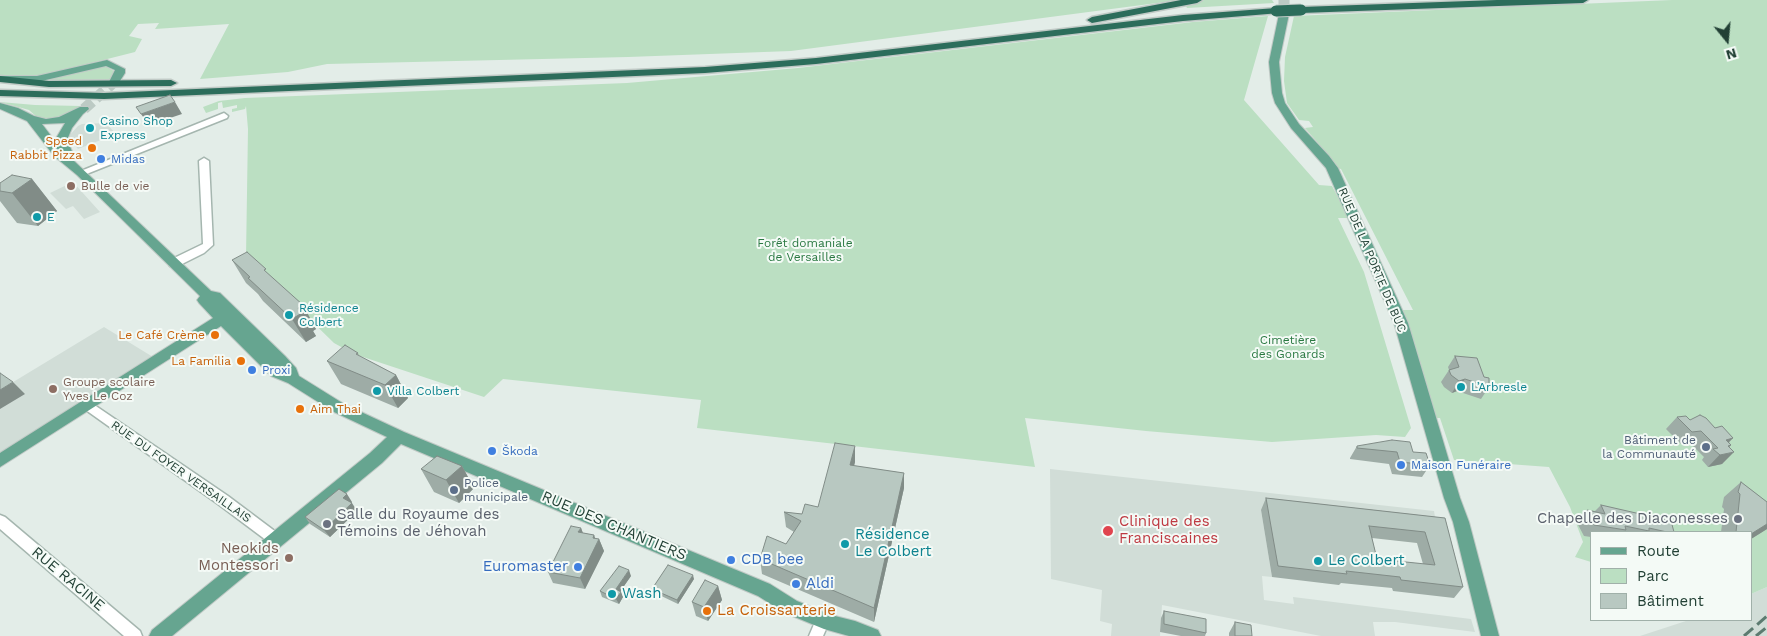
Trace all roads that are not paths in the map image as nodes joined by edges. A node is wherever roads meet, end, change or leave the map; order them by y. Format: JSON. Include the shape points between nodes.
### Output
{"nodes":[{"id":1,"x":1197,"y":0,"type":"edge"},
{"id":2,"x":1417,"y":0,"type":"edge"},
{"id":3,"x":1582,"y":0,"type":"edge"},
{"id":4,"x":1300,"y":7,"type":"junction"},
{"id":5,"x":1279,"y":10,"type":"junction"},
{"id":6,"x":1084,"y":23,"type":"junction"},
{"id":7,"x":0,"y":79,"type":"edge"},
{"id":8,"x":114,"y":82,"type":"dead end"},
{"id":9,"x":0,"y":86,"type":"edge"},
{"id":10,"x":215,"y":86,"type":"junction"},
{"id":11,"x":302,"y":88,"type":"junction"},
{"id":12,"x":0,"y":93,"type":"edge"},
{"id":13,"x":0,"y":99,"type":"edge"},
{"id":14,"x":0,"y":106,"type":"edge"},
{"id":15,"x":224,"y":116,"type":"dead end"},
{"id":16,"x":31,"y":119,"type":"junction"},
{"id":17,"x":67,"y":127,"type":"junction"},
{"id":18,"x":46,"y":135,"type":"junction"},
{"id":19,"x":204,"y":160,"type":"dead end"},
{"id":20,"x":71,"y":163,"type":"junction"},
{"id":21,"x":81,"y":172,"type":"junction"},
{"id":22,"x":174,"y":264,"type":"junction"},
{"id":23,"x":226,"y":316,"type":"junction"},
{"id":24,"x":86,"y":405,"type":"junction"},
{"id":25,"x":399,"y":436,"type":"junction"},
{"id":26,"x":0,"y":461,"type":"edge"},
{"id":27,"x":0,"y":522,"type":"edge"},
{"id":28,"x":275,"y":539,"type":"junction"},
{"id":29,"x":773,"y":594,"type":"junction"},
{"id":30,"x":819,"y":628,"type":"edge"},
{"id":31,"x":855,"y":629,"type":"junction"},
{"id":32,"x":135,"y":636,"type":"edge"},
{"id":33,"x":158,"y":636,"type":"edge"},
{"id":34,"x":872,"y":636,"type":"edge"},
{"id":35,"x":1490,"y":636,"type":"edge"}],
"edges":[{"from":1,"to":6,"type":"highway"},
{"from":2,"to":4,"type":"highway"},
{"from":3,"to":4,"type":"highway"},
{"from":4,"to":5,"type":"highway","bridge":true},
{"from":5,"to":6,"type":"highway","via":[[1177,12]]},
{"from":5,"to":11,"type":"highway","via":[[736,68]]},
{"from":5,"to":35,"type":"main road","name":"RUE DE LA PORTE DE BUC","via":[[1274,62],[1280,103],[1295,126],[1332,168],[1401,323],[1461,522]]},
{"from":6,"to":10,"type":"highway","via":[[705,64]]},
{"from":7,"to":8,"type":"main road","via":[[36,79],[107,64],[120,69]]},
{"from":7,"to":10,"type":"highway","via":[[49,84],[200,83]]},
{"from":9,"to":10,"type":"highway","via":[[92,91]]},
{"from":11,"to":12,"type":"highway","via":[[104,96]]},
{"from":11,"to":13,"type":"highway","via":[[284,92],[80,103]]},
{"from":14,"to":16,"type":"main road"},
{"from":15,"to":21,"type":"street"},
{"from":16,"to":17,"type":"main road","via":[[54,122],[84,109]]},
{"from":16,"to":18,"type":"main road"},
{"from":17,"to":18,"type":"main road"},
{"from":17,"to":20,"type":"main road","via":[[61,144]]},
{"from":18,"to":20,"type":"main road","via":[[54,150]]},
{"from":19,"to":22,"type":"street","via":[[208,245]]},
{"from":20,"to":21,"type":"main road"},
{"from":21,"to":22,"type":"main road"},
{"from":22,"to":23,"type":"main road","name":"RUE DES CHANTIERS","via":[[207,295],[204,300]]},
{"from":23,"to":24,"type":"main road"},
{"from":23,"to":25,"type":"main road","name":"RUE DES CHANTIERS","via":[[276,372],[339,408]]},
{"from":24,"to":26,"type":"main road"},
{"from":24,"to":28,"type":"street","name":"RUE DU FOYER VERSAILLAIS"},
{"from":25,"to":28,"type":"main road"},
{"from":25,"to":29,"type":"main road","name":"RUE DES CHANTIERS"},
{"from":27,"to":32,"type":"street","name":"RUE RACINE"},
{"from":28,"to":33,"type":"main road"},
{"from":29,"to":30,"type":"main road","name":"RUE DES CHANTIERS"},
{"from":29,"to":31,"type":"main road","name":"RUE DES CHANTIERS","via":[[834,614]]},
{"from":30,"to":31,"type":"main road","name":"RUE DES CHANTIERS"},
{"from":31,"to":34,"type":"main road","name":"RUE DES CHANTIERS"}]}
